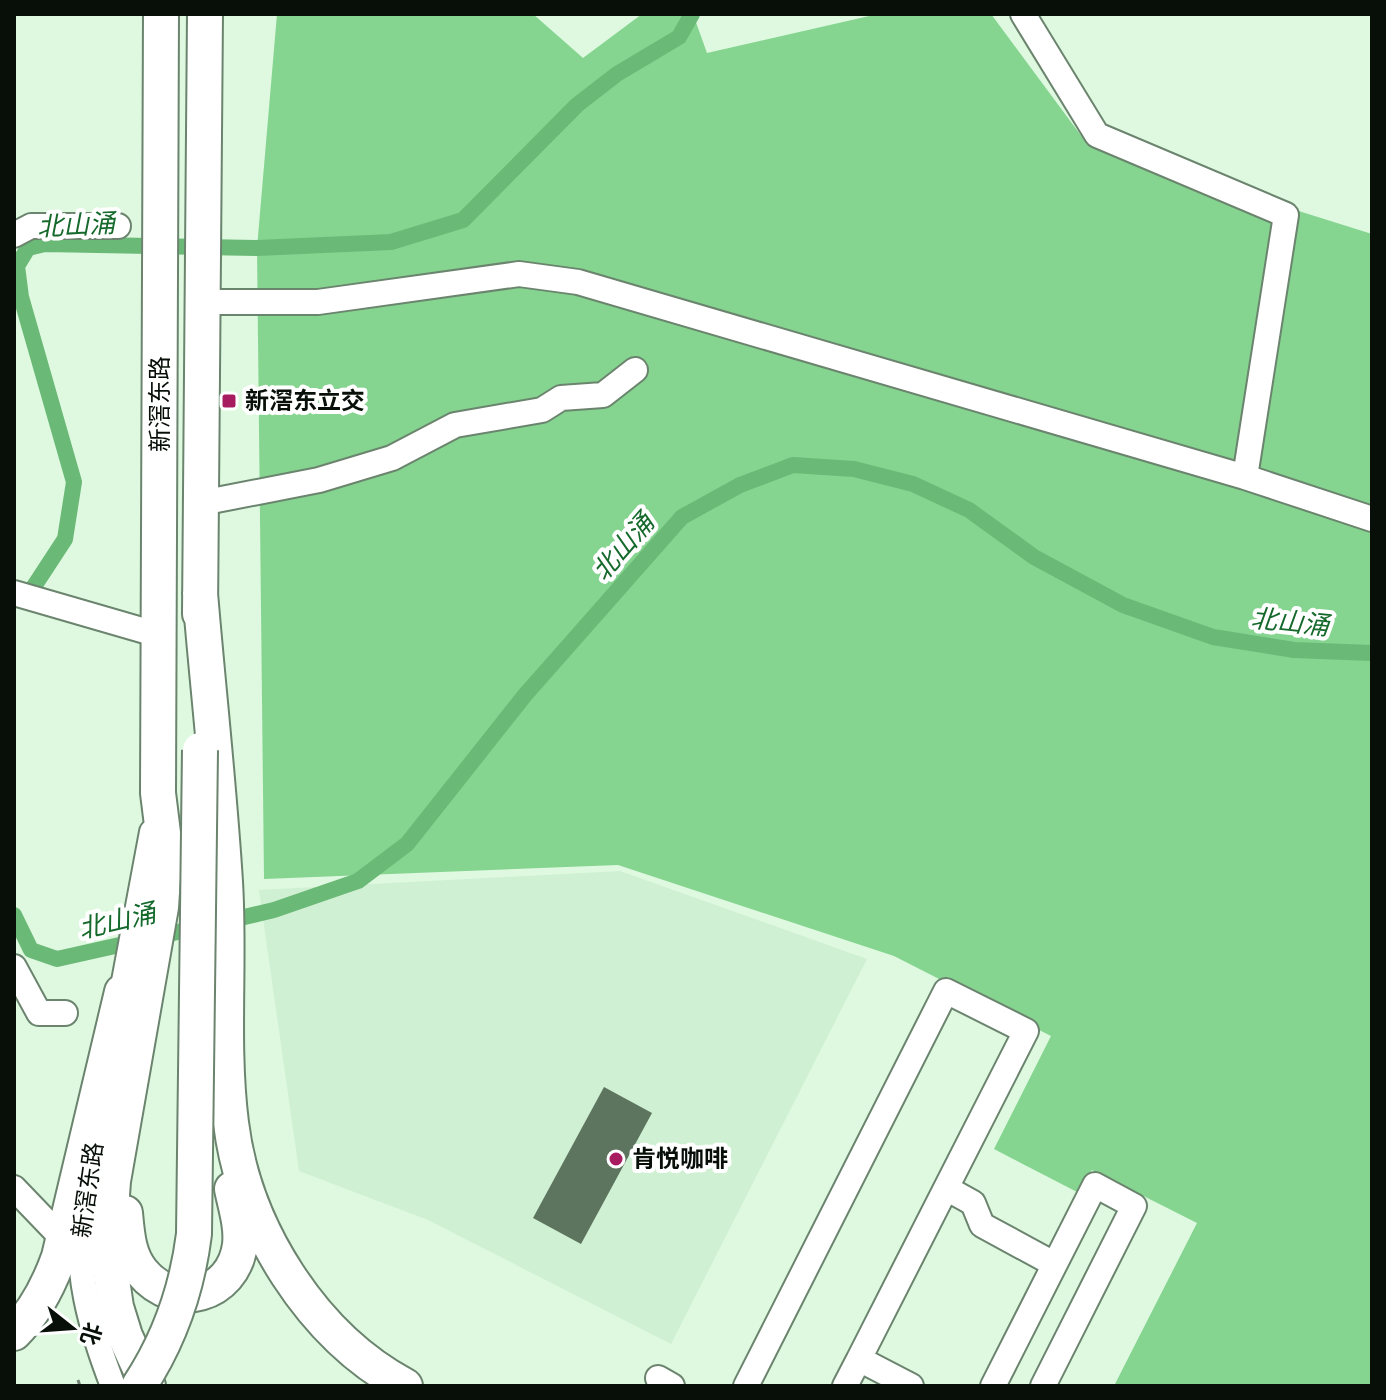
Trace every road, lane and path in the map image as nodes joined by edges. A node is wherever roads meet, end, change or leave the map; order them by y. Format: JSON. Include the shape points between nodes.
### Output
{"nodes":[{"id":1,"x":161,"y":14,"type":"edge"},
{"id":2,"x":205,"y":14,"type":"edge"},
{"id":3,"x":1023,"y":14,"type":"edge"},
{"id":4,"x":118,"y":226,"type":"dead end"},
{"id":5,"x":14,"y":235,"type":"edge"},
{"id":6,"x":204,"y":290,"type":"junction"},
{"id":7,"x":635,"y":370,"type":"dead end"},
{"id":8,"x":1245,"y":477,"type":"junction"},
{"id":9,"x":201,"y":503,"type":"junction"},
{"id":10,"x":1372,"y":519,"type":"edge"},
{"id":11,"x":14,"y":593,"type":"edge"},
{"id":12,"x":200,"y":593,"type":"junction"},
{"id":13,"x":159,"y":635,"type":"junction"},
{"id":14,"x":14,"y":967,"type":"edge"},
{"id":15,"x":136,"y":988,"type":"junction"},
{"id":16,"x":65,"y":1013,"type":"dead end"},
{"id":17,"x":231,"y":1124,"type":"junction"},
{"id":18,"x":120,"y":1141,"type":"junction"},
{"id":19,"x":14,"y":1188,"type":"edge"},
{"id":20,"x":946,"y":1188,"type":"junction"},
{"id":21,"x":63,"y":1239,"type":"junction"},
{"id":22,"x":1054,"y":1264,"type":"junction"},
{"id":23,"x":14,"y":1333,"type":"edge"},
{"id":24,"x":859,"y":1359,"type":"junction"},
{"id":25,"x":78,"y":1380,"type":"dead end"},
{"id":26,"x":80,"y":1386,"type":"edge"},
{"id":27,"x":113,"y":1386,"type":"edge"},
{"id":28,"x":139,"y":1386,"type":"edge"},
{"id":29,"x":148,"y":1386,"type":"edge"},
{"id":30,"x":405,"y":1386,"type":"edge"},
{"id":31,"x":746,"y":1386,"type":"edge"},
{"id":32,"x":845,"y":1386,"type":"edge"},
{"id":33,"x":911,"y":1386,"type":"edge"},
{"id":34,"x":993,"y":1386,"type":"edge"},
{"id":35,"x":1043,"y":1386,"type":"edge"}],
"edges":[{"from":1,"to":13,"type":"highway","name":"新滘东路"},
{"from":2,"to":6,"type":"highway","name":"新滘东路"},
{"from":3,"to":8,"type":"street","via":[[1097,135],[1286,215]]},
{"from":4,"to":5,"type":"street","via":[[31,226]]},
{"from":6,"to":8,"type":"street","via":[[318,302],[519,274],[578,282]]},
{"from":6,"to":9,"type":"highway","name":"新滘东路"},
{"from":7,"to":9,"type":"street","via":[[603,395],[561,398],[542,410],[455,425],[392,458],[319,480]]},
{"from":8,"to":10,"type":"street"},
{"from":9,"to":12,"type":"highway","name":"新滘东路"},
{"from":11,"to":13,"type":"street"},
{"from":12,"to":17,"type":"highway","via":[[225,884]]},
{"from":12,"to":28,"type":"highway","name":"新滘东路","bridge":true,"via":[[194,1234],[178,1311]]},
{"from":13,"to":15,"type":"highway","name":"新滘东路","via":[[158,793],[165,849]]},
{"from":14,"to":16,"type":"street","via":[[39,1013]]},
{"from":15,"to":18,"type":"highway"},
{"from":15,"to":21,"type":"highway"},
{"from":15,"to":27,"type":"street","name":"新滘东路","via":[[86,1184],[79,1254],[90,1321]]},
{"from":17,"to":18,"type":"highway","via":[[238,1255],[219,1285],[197,1294],[163,1288],[137,1264],[126,1233]]},
{"from":17,"to":30,"type":"highway","via":[[260,1221],[302,1296],[354,1353]]},
{"from":18,"to":29,"type":"highway","via":[[108,1253],[116,1307]]},
{"from":19,"to":21,"type":"street"},
{"from":20,"to":22,"type":"street","via":[[973,1203],[982,1225]]},
{"from":20,"to":24,"type":"street"},
{"from":20,"to":31,"type":"street","via":[[1026,1031],[946,991]]},
{"from":21,"to":23,"type":"highway","via":[[49,1284]]},
{"from":22,"to":34,"type":"street"},
{"from":22,"to":35,"type":"street","via":[[1095,1185],[1134,1206]]},
{"from":24,"to":32,"type":"street"},
{"from":24,"to":33,"type":"street"},
{"from":25,"to":26,"type":"path"}]}
